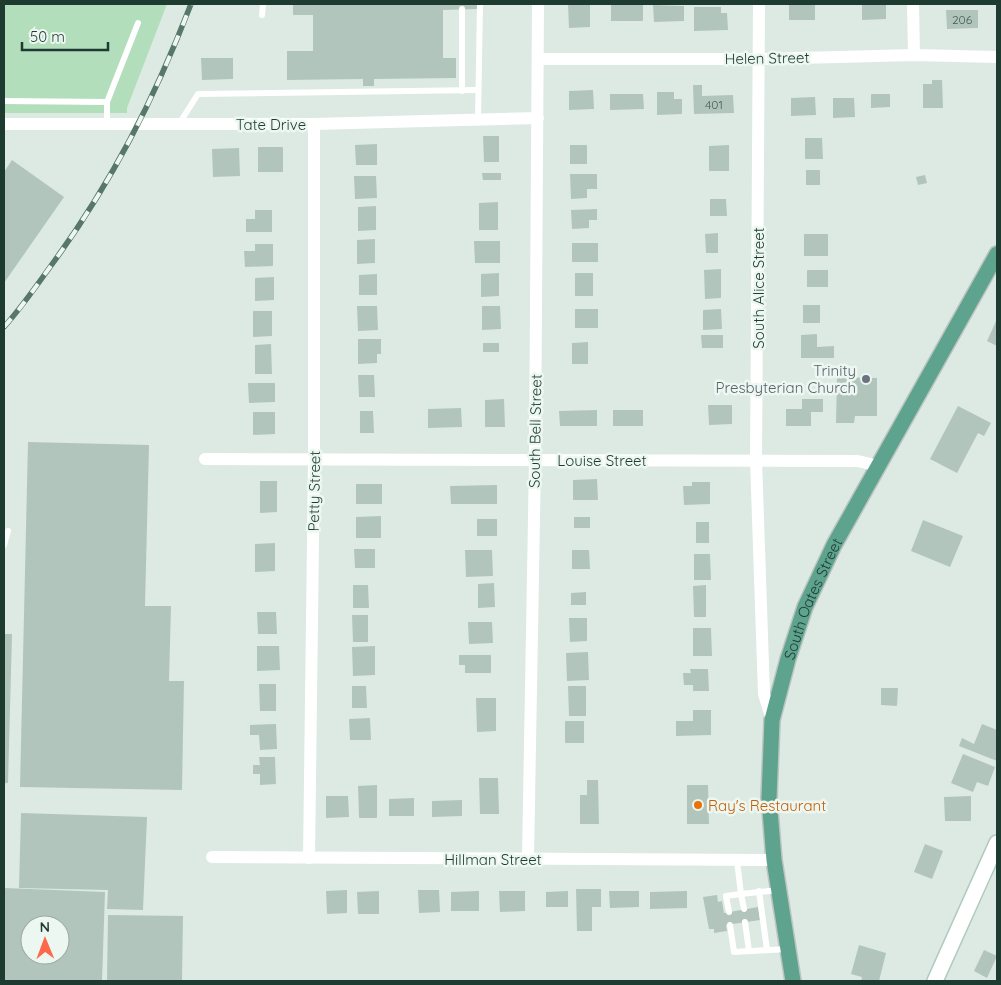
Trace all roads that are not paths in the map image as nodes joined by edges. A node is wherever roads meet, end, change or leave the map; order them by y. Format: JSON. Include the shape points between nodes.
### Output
{"nodes":[{"id":1,"x":263,"y":4,"type":"edge"},
{"id":2,"x":480,"y":4,"type":"edge"},
{"id":3,"x":538,"y":4,"type":"edge"},
{"id":4,"x":759,"y":4,"type":"edge"},
{"id":5,"x":913,"y":4,"type":"edge"},
{"id":6,"x":462,"y":9,"type":"dead end"},
{"id":7,"x":262,"y":15,"type":"dead end"},
{"id":8,"x":138,"y":22,"type":"dead end"},
{"id":9,"x":914,"y":55,"type":"junction"},
{"id":10,"x":997,"y":57,"type":"edge"},
{"id":11,"x":538,"y":59,"type":"junction"},
{"id":12,"x":759,"y":59,"type":"junction"},
{"id":13,"x":478,"y":90,"type":"junction"},
{"id":14,"x":462,"y":91,"type":"junction"},
{"id":15,"x":4,"y":101,"type":"edge"},
{"id":16,"x":107,"y":102,"type":"junction"},
{"id":17,"x":538,"y":118,"type":"junction"},
{"id":18,"x":478,"y":120,"type":"junction"},
{"id":19,"x":4,"y":124,"type":"edge"},
{"id":20,"x":314,"y":124,"type":"junction"},
{"id":21,"x":107,"y":125,"type":"junction"},
{"id":22,"x":179,"y":125,"type":"junction"},
{"id":23,"x":997,"y":254,"type":"edge"},
{"id":24,"x":205,"y":459,"type":"dead end"},
{"id":25,"x":314,"y":460,"type":"junction"},
{"id":26,"x":535,"y":460,"type":"junction"},
{"id":27,"x":756,"y":460,"type":"junction"},
{"id":28,"x":878,"y":466,"type":"junction"},
{"id":29,"x":8,"y":531,"type":"dead end"},
{"id":30,"x":4,"y":545,"type":"edge"},
{"id":31,"x":772,"y":720,"type":"junction"},
{"id":32,"x":997,"y":843,"type":"edge"},
{"id":33,"x":212,"y":858,"type":"dead end"},
{"id":34,"x":310,"y":858,"type":"junction"},
{"id":35,"x":528,"y":859,"type":"junction"},
{"id":36,"x":774,"y":860,"type":"junction"},
{"id":37,"x":737,"y":861,"type":"junction"},
{"id":38,"x":779,"y":890,"type":"junction"},
{"id":39,"x":759,"y":891,"type":"junction"},
{"id":40,"x":741,"y":894,"type":"junction"},
{"id":41,"x":744,"y":909,"type":"dead end"},
{"id":42,"x":729,"y":912,"type":"dead end"},
{"id":43,"x":745,"y":922,"type":"dead end"},
{"id":44,"x":730,"y":925,"type":"dead end"},
{"id":45,"x":789,"y":949,"type":"junction"},
{"id":46,"x":767,"y":950,"type":"junction"},
{"id":47,"x":749,"y":951,"type":"junction"},
{"id":48,"x":793,"y":981,"type":"edge"},
{"id":49,"x":935,"y":981,"type":"edge"}],
"edges":[{"from":1,"to":7,"type":"lane"},
{"from":2,"to":13,"type":"lane"},
{"from":3,"to":11,"type":"street","name":"South Bell Street"},
{"from":4,"to":12,"type":"street","name":"South Alice Street"},
{"from":5,"to":9,"type":"street"},
{"from":6,"to":14,"type":"lane"},
{"from":8,"to":16,"type":"lane"},
{"from":9,"to":10,"type":"street","name":"Helen Street"},
{"from":9,"to":12,"type":"street","name":"Helen Street"},
{"from":11,"to":12,"type":"street","name":"Helen Street"},
{"from":11,"to":17,"type":"street","name":"South Bell Street"},
{"from":12,"to":27,"type":"street","name":"South Alice Street"},
{"from":13,"to":14,"type":"lane"},
{"from":13,"to":18,"type":"lane"},
{"from":14,"to":22,"type":"lane","via":[[198,94]]},
{"from":15,"to":16,"type":"lane"},
{"from":16,"to":21,"type":"lane"},
{"from":17,"to":18,"type":"street","name":"Tate Drive"},
{"from":17,"to":26,"type":"street","name":"South Bell Street"},
{"from":18,"to":20,"type":"street","name":"Tate Drive"},
{"from":19,"to":21,"type":"street","name":"Tate Drive"},
{"from":20,"to":22,"type":"street","name":"Tate Drive"},
{"from":20,"to":25,"type":"street","name":"Petty Street"},
{"from":21,"to":22,"type":"street","name":"Tate Drive"},
{"from":23,"to":28,"type":"main road","name":"South Oates Street"},
{"from":24,"to":25,"type":"street","name":"Louise Street"},
{"from":25,"to":26,"type":"street","name":"Louise Street"},
{"from":25,"to":34,"type":"street","name":"Petty Street"},
{"from":26,"to":27,"type":"street","name":"Louise Street"},
{"from":26,"to":35,"type":"street","name":"South Bell Street"},
{"from":27,"to":28,"type":"street","name":"Louise Street","via":[[858,461]]},
{"from":27,"to":31,"type":"street","name":"South Alice Street","via":[[764,694]]},
{"from":28,"to":31,"type":"main road","name":"South Oates Street","via":[[834,545],[805,607],[795,632]]},
{"from":29,"to":30,"type":"lane"},
{"from":31,"to":36,"type":"main road","name":"South Oates Street","via":[[769,798]]},
{"from":32,"to":49,"type":"street"},
{"from":33,"to":34,"type":"street","name":"Hillman Street"},
{"from":34,"to":35,"type":"street","name":"Hillman Street"},
{"from":35,"to":37,"type":"street","name":"Hillman Street"},
{"from":36,"to":37,"type":"street","name":"Hillman Street"},
{"from":36,"to":38,"type":"main road","name":"South Oates Street"},
{"from":37,"to":40,"type":"lane"},
{"from":38,"to":39,"type":"lane"},
{"from":38,"to":45,"type":"main road","name":"South Oates Street"},
{"from":39,"to":40,"type":"lane"},
{"from":39,"to":46,"type":"lane"},
{"from":40,"to":41,"type":"lane"},
{"from":40,"to":42,"type":"lane","via":[[726,896]]},
{"from":43,"to":47,"type":"lane"},
{"from":44,"to":47,"type":"lane","via":[[734,952]]},
{"from":45,"to":46,"type":"lane"},
{"from":45,"to":48,"type":"main road","name":"South Oates Street"},
{"from":46,"to":47,"type":"lane"}]}
